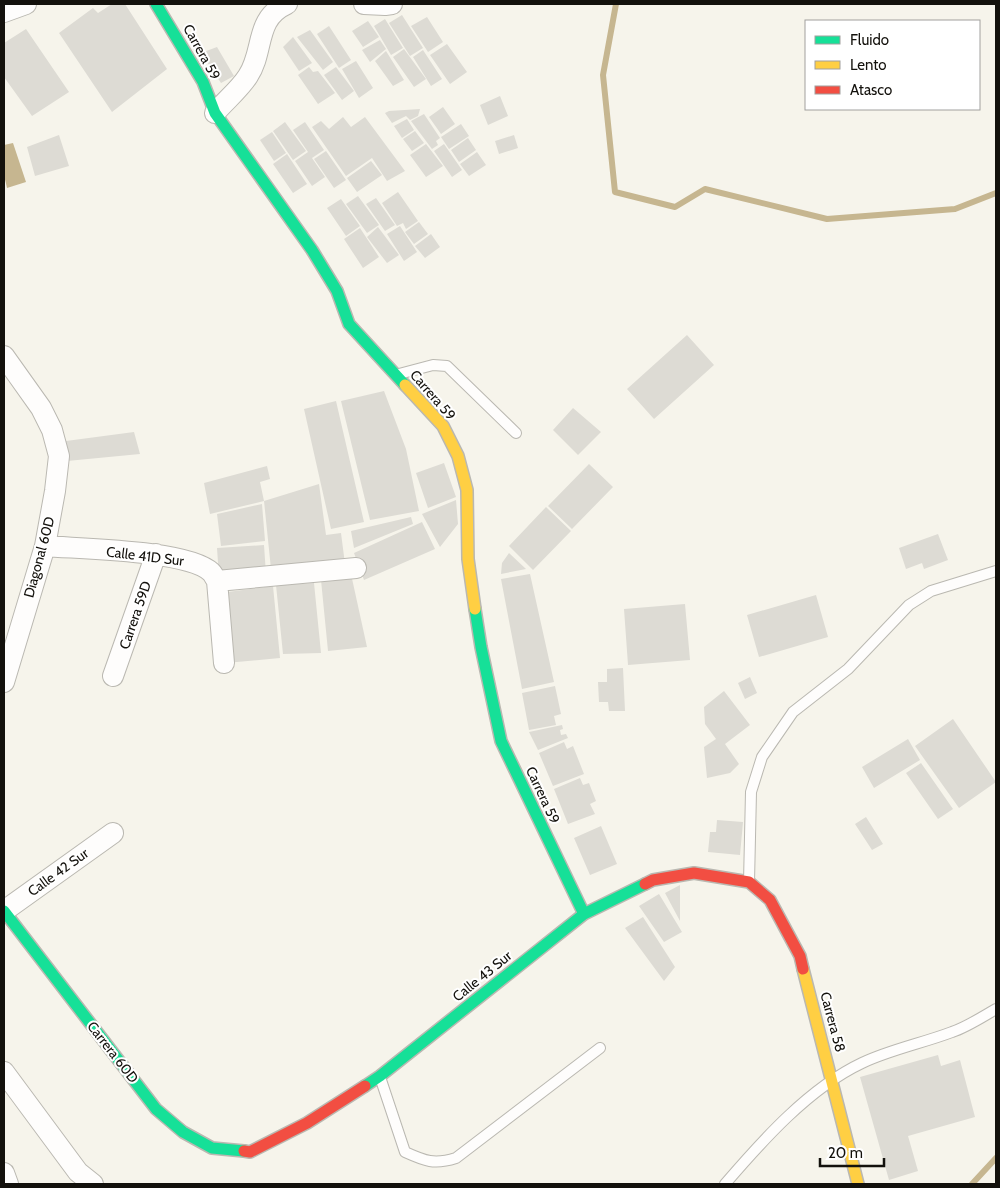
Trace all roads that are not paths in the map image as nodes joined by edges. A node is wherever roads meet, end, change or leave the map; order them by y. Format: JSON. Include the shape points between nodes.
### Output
{"nodes":[{"id":1,"x":26,"y":4,"type":"edge"},
{"id":2,"x":156,"y":4,"type":"edge"},
{"id":3,"x":287,"y":4,"type":"edge"},
{"id":4,"x":364,"y":4,"type":"edge"},
{"id":5,"x":392,"y":4,"type":"edge"},
{"id":6,"x":4,"y":12,"type":"edge"},
{"id":7,"x":215,"y":113,"type":"junction"},
{"id":8,"x":4,"y":356,"type":"edge"},
{"id":9,"x":395,"y":375,"type":"junction"},
{"id":10,"x":516,"y":433,"type":"dead end"},
{"id":11,"x":45,"y":546,"type":"junction"},
{"id":12,"x":156,"y":554,"type":"junction"},
{"id":13,"x":356,"y":568,"type":"dead end"},
{"id":14,"x":996,"y":571,"type":"edge"},
{"id":15,"x":217,"y":581,"type":"junction"},
{"id":16,"x":224,"y":663,"type":"dead end"},
{"id":17,"x":113,"y":676,"type":"dead end"},
{"id":18,"x":4,"y":682,"type":"edge"},
{"id":19,"x":113,"y":833,"type":"dead end"},
{"id":20,"x":749,"y":882,"type":"junction"},
{"id":21,"x":4,"y":911,"type":"edge"},
{"id":22,"x":584,"y":914,"type":"junction"},
{"id":23,"x":996,"y":1009,"type":"edge"},
{"id":24,"x":600,"y":1048,"type":"dead end"},
{"id":25,"x":4,"y":1072,"type":"edge"},
{"id":26,"x":380,"y":1076,"type":"junction"},
{"id":27,"x":832,"y":1079,"type":"junction"},
{"id":28,"x":250,"y":1152,"type":"joint"},
{"id":29,"x":4,"y":1173,"type":"edge"},
{"id":30,"x":8,"y":1184,"type":"edge"},
{"id":31,"x":93,"y":1184,"type":"edge"},
{"id":32,"x":725,"y":1184,"type":"edge"},
{"id":33,"x":858,"y":1184,"type":"edge"}],
"edges":[{"from":1,"to":6,"type":"street"},
{"from":2,"to":7,"type":"main road","name":"Carrera 59","via":[[203,82]]},
{"from":3,"to":7,"type":"street","via":[[273,13],[263,28],[248,76]]},
{"from":4,"to":5,"type":"street"},
{"from":7,"to":9,"type":"main road","name":"Carrera 59","via":[[312,250],[336,291],[349,324]]},
{"from":8,"to":11,"type":"street","name":"Diagonal 60D","via":[[40,408],[52,430],[59,456]]},
{"from":9,"to":10,"type":"lane","via":[[434,364],[448,366]]},
{"from":9,"to":22,"type":"main road","name":"Carrera 59","via":[[443,426],[458,456],[467,490],[468,559],[501,741]]},
{"from":11,"to":12,"type":"street","name":"Calle 41D Sur"},
{"from":11,"to":18,"type":"street","name":"Diagonal 60D"},
{"from":12,"to":15,"type":"street","name":"Calle 41D Sur","via":[[190,561],[210,571]]},
{"from":12,"to":17,"type":"street","name":"Carrera 59D"},
{"from":13,"to":15,"type":"street"},
{"from":14,"to":20,"type":"lane","via":[[931,591],[909,605],[848,669],[793,712],[762,757],[751,792]]},
{"from":15,"to":16,"type":"street"},
{"from":19,"to":21,"type":"street","name":"Calle 42 Sur"},
{"from":20,"to":22,"type":"main road","name":"Calle 43 Sur","via":[[694,873],[653,880]]},
{"from":20,"to":27,"type":"main road","name":"Carrera 58","via":[[770,900],[800,956]]},
{"from":21,"to":28,"type":"main road","name":"Carrera 60D","via":[[156,1109],[183,1132],[212,1148]]},
{"from":22,"to":26,"type":"main road","name":"Calle 43 Sur"},
{"from":23,"to":27,"type":"lane","via":[[955,1032],[863,1063]]},
{"from":24,"to":26,"type":"lane","via":[[456,1158],[443,1162],[428,1162],[405,1152]]},
{"from":25,"to":31,"type":"street","via":[[78,1172]]},
{"from":26,"to":28,"type":"main road","name":"Calle 43 Sur","via":[[307,1123]]},
{"from":27,"to":32,"type":"lane","via":[[809,1097]]},
{"from":27,"to":33,"type":"main road","name":"Carrera 58"},
{"from":29,"to":30,"type":"street"}]}
